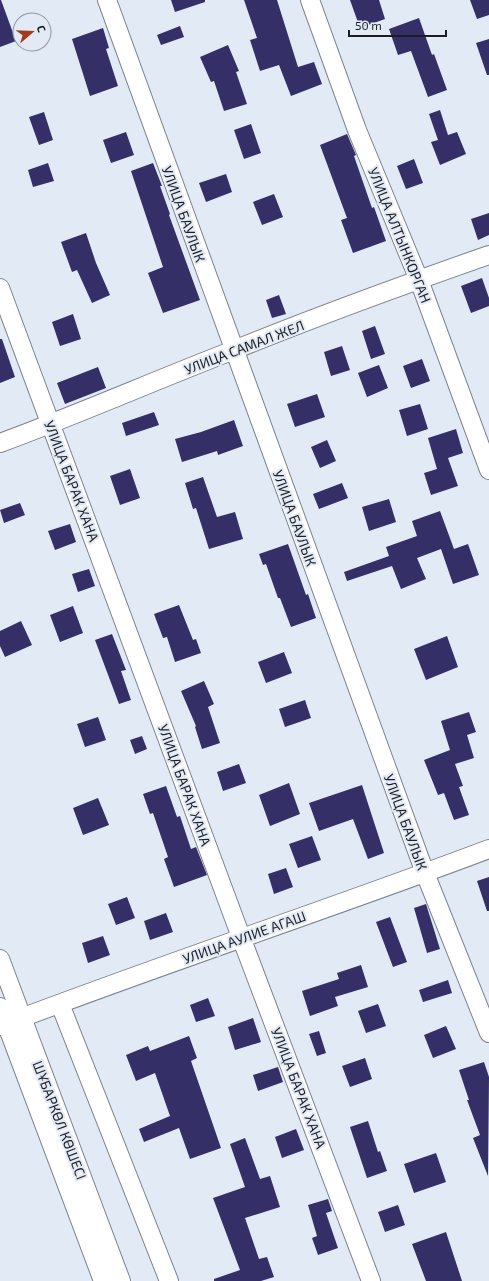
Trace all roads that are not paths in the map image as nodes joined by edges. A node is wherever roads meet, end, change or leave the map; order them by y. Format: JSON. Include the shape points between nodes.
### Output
{"nodes":[{"id":1,"x":107,"y":0,"type":"edge"},
{"id":2,"x":310,"y":0,"type":"edge"},
{"id":3,"x":489,"y":255,"type":"edge"},
{"id":4,"x":419,"y":280,"type":"junction"},
{"id":5,"x":0,"y":288,"type":"edge"},
{"id":6,"x":233,"y":350,"type":"junction"},
{"id":7,"x":51,"y":424,"type":"junction"},
{"id":8,"x":0,"y":442,"type":"edge"},
{"id":9,"x":489,"y":470,"type":"edge"},
{"id":10,"x":489,"y":849,"type":"edge"},
{"id":11,"x":425,"y":873,"type":"junction"},
{"id":12,"x":241,"y":937,"type":"junction"},
{"id":13,"x":0,"y":959,"type":"edge"},
{"id":14,"x":60,"y":1004,"type":"junction"},
{"id":15,"x":7,"y":1019,"type":"edge"},
{"id":16,"x":489,"y":1034,"type":"edge"},
{"id":17,"x":103,"y":1281,"type":"edge"},
{"id":18,"x":121,"y":1281,"type":"edge"},
{"id":19,"x":169,"y":1281,"type":"edge"},
{"id":20,"x":372,"y":1281,"type":"edge"}],
"edges":[{"from":1,"to":6,"type":"street","name":"УЛИЦА БАУЛЫК"},
{"from":2,"to":4,"type":"street","name":"УЛИЦА АЛТЫНКОРГАН","via":[[357,130]]},
{"from":3,"to":4,"type":"street","name":"УЛИЦА САМАЛ ЖЕЛ"},
{"from":4,"to":6,"type":"street","name":"УЛИЦА САМАЛ ЖЕЛ"},
{"from":4,"to":9,"type":"street","name":"УЛИЦА АЛТЫНКОРГАН"},
{"from":5,"to":7,"type":"street","name":"УЛИЦА БАРАК ХАНА"},
{"from":6,"to":7,"type":"street","name":"УЛИЦА САМАЛ ЖЕЛ"},
{"from":6,"to":11,"type":"street","name":"УЛИЦА БАУЛЫК"},
{"from":7,"to":8,"type":"street","name":"УЛИЦА САМАЛ ЖЕЛ"},
{"from":7,"to":12,"type":"street","name":"УЛИЦА БАРАК ХАНА"},
{"from":10,"to":11,"type":"street","name":"УЛИЦА АУЛИЕ АГАШ"},
{"from":11,"to":12,"type":"street","name":"УЛИЦА АУЛИЕ АГАШ"},
{"from":11,"to":16,"type":"street","name":"УЛИЦА БАУЛЫК"},
{"from":12,"to":14,"type":"street","name":"УЛИЦА АУЛИЕ АГАШ"},
{"from":12,"to":20,"type":"street","name":"УЛИЦА БАРАК ХАНА"},
{"from":13,"to":15,"type":"street","name":"ШҰБАРКӨЛ КӨШЕСІ"},
{"from":14,"to":15,"type":"street","name":"УЛИЦА АУЛИЕ АГАШ"},
{"from":14,"to":19,"type":"street"},
{"from":15,"to":17,"type":"street","name":"ШҰБАРКӨЛ КӨШЕСІ"},
{"from":15,"to":18,"type":"street","name":"ШҰБАРКӨЛ КӨШЕСІ"}]}
